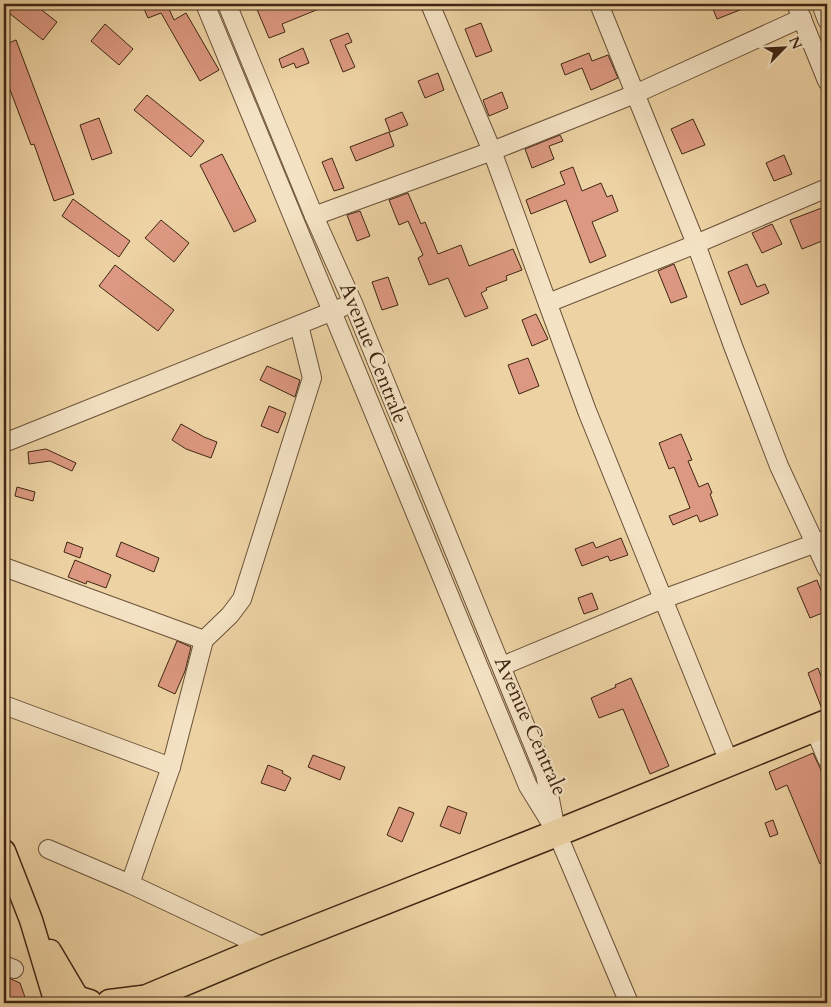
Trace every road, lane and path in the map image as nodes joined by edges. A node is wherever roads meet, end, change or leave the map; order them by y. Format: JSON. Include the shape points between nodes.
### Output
{"nodes":[{"id":1,"x":205,"y":4,"type":"edge"},
{"id":2,"x":227,"y":4,"type":"edge"},
{"id":3,"x":430,"y":4,"type":"edge"},
{"id":4,"x":599,"y":4,"type":"edge"},
{"id":5,"x":799,"y":11,"type":"edge"},
{"id":6,"x":827,"y":81,"type":"edge"},
{"id":7,"x":635,"y":94,"type":"junction"},
{"id":8,"x":492,"y":151,"type":"junction"},
{"id":9,"x":827,"y":188,"type":"edge"},
{"id":10,"x":314,"y":216,"type":"junction"},
{"id":11,"x":696,"y":244,"type":"junction"},
{"id":12,"x":353,"y":303,"type":"junction"},
{"id":13,"x":548,"y":303,"type":"junction"},
{"id":14,"x":333,"y":311,"type":"junction"},
{"id":15,"x":299,"y":324,"type":"junction"},
{"id":16,"x":4,"y":442,"type":"edge"},
{"id":17,"x":821,"y":541,"type":"edge"},
{"id":18,"x":4,"y":567,"type":"edge"},
{"id":19,"x":827,"y":569,"type":"edge"},
{"id":20,"x":663,"y":600,"type":"junction"},
{"id":21,"x":204,"y":640,"type":"junction"},
{"id":22,"x":502,"y":666,"type":"junction"},
{"id":23,"x":4,"y":705,"type":"edge"},
{"id":24,"x":821,"y":725,"type":"edge"},
{"id":25,"x":827,"y":759,"type":"edge"},
{"id":26,"x":729,"y":762,"type":"junction"},
{"id":27,"x":171,"y":767,"type":"junction"},
{"id":28,"x":557,"y":833,"type":"junction"},
{"id":29,"x":48,"y":849,"type":"dead end"},
{"id":30,"x":4,"y":851,"type":"edge"},
{"id":31,"x":130,"y":884,"type":"junction"},
{"id":32,"x":266,"y":948,"type":"junction"},
{"id":33,"x":139,"y":1001,"type":"edge"},
{"id":34,"x":72,"y":1002,"type":"edge"},
{"id":35,"x":110,"y":1003,"type":"edge"},
{"id":36,"x":629,"y":1003,"type":"edge"}],
"edges":[{"from":1,"to":14,"type":"street","name":"Avenue Centrale"},
{"from":2,"to":10,"type":"street","name":"Avenue Centrale"},
{"from":3,"to":8,"type":"street"},
{"from":4,"to":7,"type":"street"},
{"from":5,"to":6,"type":"street"},
{"from":5,"to":7,"type":"street"},
{"from":7,"to":8,"type":"street"},
{"from":7,"to":11,"type":"street"},
{"from":8,"to":10,"type":"street"},
{"from":8,"to":13,"type":"street"},
{"from":9,"to":11,"type":"street"},
{"from":10,"to":12,"type":"street","name":"Avenue Centrale"},
{"from":11,"to":13,"type":"street"},
{"from":11,"to":17,"type":"street","via":[[779,466]]},
{"from":12,"to":14,"type":"street"},
{"from":12,"to":22,"type":"street","name":"Avenue Centrale"},
{"from":13,"to":20,"type":"street","via":[[587,411]]},
{"from":14,"to":15,"type":"street"},
{"from":14,"to":28,"type":"street","name":"Avenue Centrale","via":[[528,786]]},
{"from":15,"to":16,"type":"street"},
{"from":15,"to":21,"type":"street","via":[[312,378],[242,599],[230,616]]},
{"from":17,"to":19,"type":"street"},
{"from":17,"to":20,"type":"street"},
{"from":18,"to":21,"type":"street"},
{"from":20,"to":22,"type":"street"},
{"from":20,"to":26,"type":"street"},
{"from":21,"to":27,"type":"street"},
{"from":22,"to":28,"type":"street","name":"Avenue Centrale","via":[[545,774]]},
{"from":23,"to":27,"type":"street"},
{"from":24,"to":25,"type":"street"},
{"from":24,"to":26,"type":"highway"},
{"from":26,"to":28,"type":"highway"},
{"from":27,"to":31,"type":"street"},
{"from":28,"to":32,"type":"highway"},
{"from":28,"to":36,"type":"street"},
{"from":29,"to":31,"type":"street"},
{"from":30,"to":34,"type":"main road","via":[[31,920]]},
{"from":31,"to":32,"type":"street"},
{"from":32,"to":33,"type":"highway"},
{"from":33,"to":35,"type":"highway"}]}
